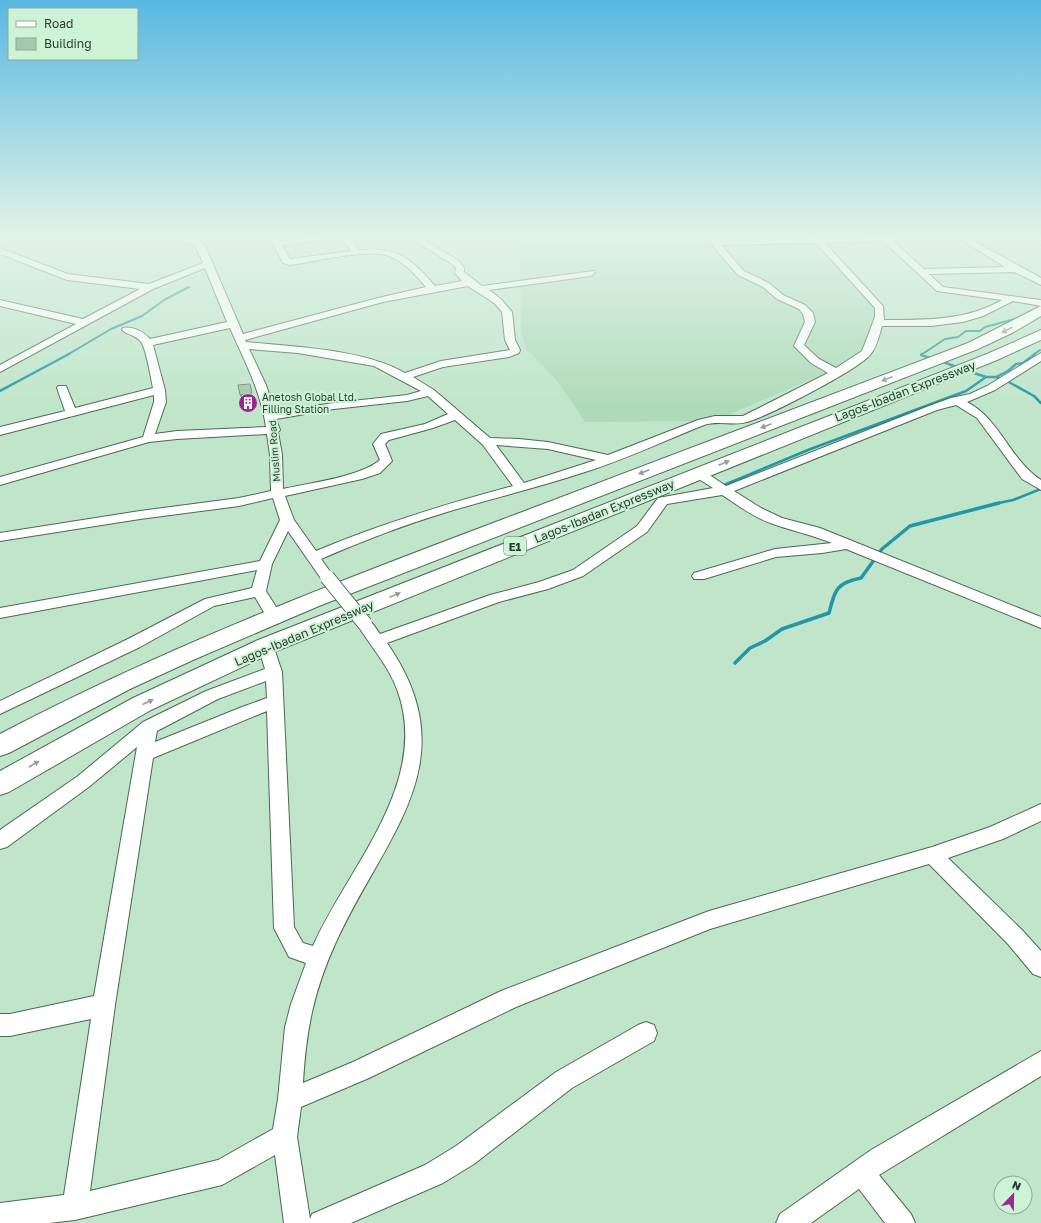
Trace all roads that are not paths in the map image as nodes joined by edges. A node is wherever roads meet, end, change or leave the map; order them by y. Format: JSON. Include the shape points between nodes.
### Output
{"nodes":[{"id":1,"x":139,"y":293,"type":"edge"},
{"id":2,"x":220,"y":293,"type":"edge"},
{"id":3,"x":411,"y":293,"type":"edge"},
{"id":4,"x":485,"y":293,"type":"edge"},
{"id":5,"x":775,"y":293,"type":"edge"},
{"id":6,"x":866,"y":293,"type":"edge"},
{"id":7,"x":973,"y":293,"type":"edge"},
{"id":8,"x":1012,"y":298,"type":"junction"},
{"id":9,"x":0,"y":303,"type":"edge"},
{"id":10,"x":1041,"y":303,"type":"edge"},
{"id":11,"x":1041,"y":310,"type":"edge"},
{"id":12,"x":86,"y":323,"type":"junction"},
{"id":13,"x":878,"y":323,"type":"junction"},
{"id":14,"x":233,"y":324,"type":"junction"},
{"id":15,"x":127,"y":330,"type":"dead end"},
{"id":16,"x":1041,"y":334,"type":"edge"},
{"id":17,"x":242,"y":342,"type":"junction"},
{"id":18,"x":147,"y":343,"type":"junction"},
{"id":19,"x":1041,"y":356,"type":"edge"},
{"id":20,"x":0,"y":369,"type":"edge"},
{"id":21,"x":836,"y":372,"type":"junction"},
{"id":22,"x":406,"y":376,"type":"junction"},
{"id":23,"x":62,"y":388,"type":"dead end"},
{"id":24,"x":159,"y":390,"type":"junction"},
{"id":25,"x":430,"y":392,"type":"junction"},
{"id":26,"x":955,"y":400,"type":"junction"},
{"id":27,"x":70,"y":412,"type":"junction"},
{"id":28,"x":456,"y":415,"type":"junction"},
{"id":29,"x":272,"y":416,"type":"junction"},
{"id":30,"x":744,"y":427,"type":"junction"},
{"id":31,"x":274,"y":430,"type":"junction"},
{"id":32,"x":0,"y":431,"type":"edge"},
{"id":33,"x":148,"y":439,"type":"junction"},
{"id":34,"x":487,"y":442,"type":"junction"},
{"id":35,"x":609,"y":459,"type":"junction"},
{"id":36,"x":698,"y":473,"type":"junction"},
{"id":37,"x":0,"y":481,"type":"edge"},
{"id":38,"x":1037,"y":483,"type":"edge"},
{"id":39,"x":521,"y":488,"type":"junction"},
{"id":40,"x":726,"y":490,"type":"junction"},
{"id":41,"x":278,"y":494,"type":"junction"},
{"id":42,"x":287,"y":520,"type":"junction"},
{"id":43,"x":0,"y":537,"type":"edge"},
{"id":44,"x":848,"y":544,"type":"junction"},
{"id":45,"x":313,"y":557,"type":"junction"},
{"id":46,"x":265,"y":564,"type":"junction"},
{"id":47,"x":699,"y":576,"type":"dead end"},
{"id":48,"x":259,"y":591,"type":"junction"},
{"id":49,"x":0,"y":613,"type":"edge"},
{"id":50,"x":273,"y":615,"type":"junction"},
{"id":51,"x":1041,"y":622,"type":"edge"},
{"id":52,"x":377,"y":641,"type":"junction"},
{"id":53,"x":266,"y":646,"type":"junction"},
{"id":54,"x":274,"y":672,"type":"junction"},
{"id":55,"x":7,"y":700,"type":"edge"},
{"id":56,"x":275,"y":702,"type":"junction"},
{"id":57,"x":0,"y":708,"type":"edge"},
{"id":58,"x":148,"y":726,"type":"junction"},
{"id":59,"x":0,"y":746,"type":"edge"},
{"id":60,"x":144,"y":754,"type":"junction"},
{"id":61,"x":0,"y":784,"type":"edge"},
{"id":62,"x":1041,"y":812,"type":"edge"},
{"id":63,"x":0,"y":842,"type":"edge"},
{"id":64,"x":932,"y":855,"type":"junction"},
{"id":65,"x":319,"y":958,"type":"junction"},
{"id":66,"x":1041,"y":967,"type":"edge"},
{"id":67,"x":104,"y":1005,"type":"junction"},
{"id":68,"x":0,"y":1025,"type":"edge"},
{"id":69,"x":646,"y":1033,"type":"dead end"},
{"id":70,"x":1041,"y":1064,"type":"edge"},
{"id":71,"x":290,"y":1100,"type":"junction"},
{"id":72,"x":284,"y":1136,"type":"junction"},
{"id":73,"x":862,"y":1172,"type":"junction"},
{"id":74,"x":75,"y":1207,"type":"junction"},
{"id":75,"x":0,"y":1216,"type":"edge"},
{"id":76,"x":297,"y":1223,"type":"edge"},
{"id":77,"x":320,"y":1223,"type":"edge"},
{"id":78,"x":789,"y":1223,"type":"edge"},
{"id":79,"x":902,"y":1223,"type":"edge"}],
"edges":[{"from":1,"to":12,"type":"street"},
{"from":2,"to":14,"type":"street","name":"Muslim Road"},
{"from":3,"to":17,"type":"street","via":[[321,315]]},
{"from":4,"to":22,"type":"street","via":[[504,307],[508,314],[510,340],[515,351],[441,364]]},
{"from":5,"to":21,"type":"street","via":[[808,313],[810,322],[799,346],[815,361]]},
{"from":6,"to":13,"type":"street","via":[[880,308]]},
{"from":7,"to":8,"type":"street"},
{"from":8,"to":10,"type":"street"},
{"from":8,"to":13,"type":"street","via":[[998,308],[979,316],[950,322]]},
{"from":9,"to":12,"type":"street"},
{"from":11,"to":30,"type":"highway","name":"Lagos-Ibadan Expressway","number":"E1","one_way":true,"via":[[973,346]]},
{"from":12,"to":20,"type":"street"},
{"from":13,"to":21,"type":"street","via":[[866,353]]},
{"from":14,"to":17,"type":"street","name":"Muslim Road"},
{"from":14,"to":18,"type":"street"},
{"from":15,"to":18,"type":"street","via":[[144,337]]},
{"from":36,"to":16,"type":"highway","name":"Lagos-Ibadan Expressway","number":"E1","one_way":true,"via":[[992,357]]},
{"from":17,"to":22,"type":"street","via":[[378,363]]},
{"from":17,"to":29,"type":"street","name":"Muslim Road","via":[[262,385]]},
{"from":18,"to":24,"type":"street"},
{"from":19,"to":26,"type":"street","via":[[991,388],[974,396]]},
{"from":21,"to":30,"type":"street","via":[[764,411]]},
{"from":22,"to":25,"type":"street"},
{"from":23,"to":27,"type":"street"},
{"from":24,"to":27,"type":"street"},
{"from":24,"to":33,"type":"street","via":[[160,402]]},
{"from":25,"to":28,"type":"street"},
{"from":25,"to":29,"type":"street","via":[[407,398]]},
{"from":26,"to":38,"type":"street","via":[[972,408],[981,416],[1026,476]]},
{"from":26,"to":40,"type":"street"},
{"from":27,"to":32,"type":"street"},
{"from":28,"to":34,"type":"street"},
{"from":28,"to":41,"type":"street","via":[[429,426],[385,437],[379,444],[386,461],[376,470]]},
{"from":29,"to":31,"type":"street","name":"Muslim Road"},
{"from":30,"to":35,"type":"street","via":[[715,419],[702,422]]},
{"from":30,"to":50,"type":"highway","name":"Lagos-Ibadan Expressway","number":"E1","one_way":true},
{"from":31,"to":33,"type":"street"},
{"from":31,"to":41,"type":"street","name":"Muslim Road"},
{"from":33,"to":37,"type":"street"},
{"from":34,"to":35,"type":"street","via":[[538,443]]},
{"from":34,"to":39,"type":"street"},
{"from":35,"to":39,"type":"street"},
{"from":36,"to":40,"type":"street"},
{"from":53,"to":36,"type":"highway","name":"Lagos-Ibadan Expressway","number":"E1","one_way":true},
{"from":39,"to":45,"type":"street","via":[[443,509]]},
{"from":40,"to":44,"type":"street","via":[[756,511],[777,521]]},
{"from":40,"to":52,"type":"street","via":[[663,501],[642,529],[578,573],[543,586],[495,598]]},
{"from":41,"to":42,"type":"street","name":"Muslim Road"},
{"from":41,"to":43,"type":"street"},
{"from":42,"to":45,"type":"street","name":"Muslim Road"},
{"from":42,"to":46,"type":"street"},
{"from":44,"to":47,"type":"street","via":[[775,553]]},
{"from":44,"to":51,"type":"street"},
{"from":45,"to":52,"type":"street","name":"Muslim Road","bridge":true},
{"from":46,"to":48,"type":"street"},
{"from":46,"to":49,"type":"street"},
{"from":48,"to":50,"type":"street"},
{"from":48,"to":55,"type":"street","via":[[210,602],[134,643]]},
{"from":50,"to":59,"type":"highway","name":"Lagos-Ibadan Expressway","number":"E1","via":[[144,671],[58,713]]},
{"from":52,"to":65,"type":"street","name":"Muslim Road","via":[[402,682],[409,703],[413,734],[412,756],[406,786],[378,848],[337,918]]},
{"from":53,"to":54,"type":"street"},
{"from":61,"to":53,"type":"highway","name":"Lagos-Ibadan Expressway","number":"E1","one_way":true,"via":[[142,704]]},
{"from":54,"to":56,"type":"street"},
{"from":54,"to":58,"type":"street","via":[[212,696]]},
{"from":55,"to":57,"type":"street"},
{"from":56,"to":60,"type":"street"},
{"from":56,"to":65,"type":"street","via":[[284,928],[296,950]]},
{"from":58,"to":60,"type":"street"},
{"from":58,"to":63,"type":"street","via":[[84,781]]},
{"from":60,"to":67,"type":"street"},
{"from":62,"to":64,"type":"street","via":[[996,833]]},
{"from":64,"to":66,"type":"street","via":[[1015,937]]},
{"from":64,"to":71,"type":"street","via":[[708,920],[509,999]]},
{"from":65,"to":71,"type":"street","name":"Muslim Road","via":[[297,1027],[293,1047]]},
{"from":67,"to":68,"type":"street"},
{"from":67,"to":74,"type":"street"},
{"from":69,"to":77,"type":"street","via":[[564,1080],[465,1155],[440,1170]]},
{"from":70,"to":73,"type":"street"},
{"from":71,"to":72,"type":"street","name":"Muslim Road"},
{"from":72,"to":74,"type":"street","via":[[222,1172]]},
{"from":72,"to":76,"type":"street","name":"Muslim Road"},
{"from":73,"to":78,"type":"street"},
{"from":73,"to":79,"type":"street"},
{"from":74,"to":75,"type":"street"}]}
